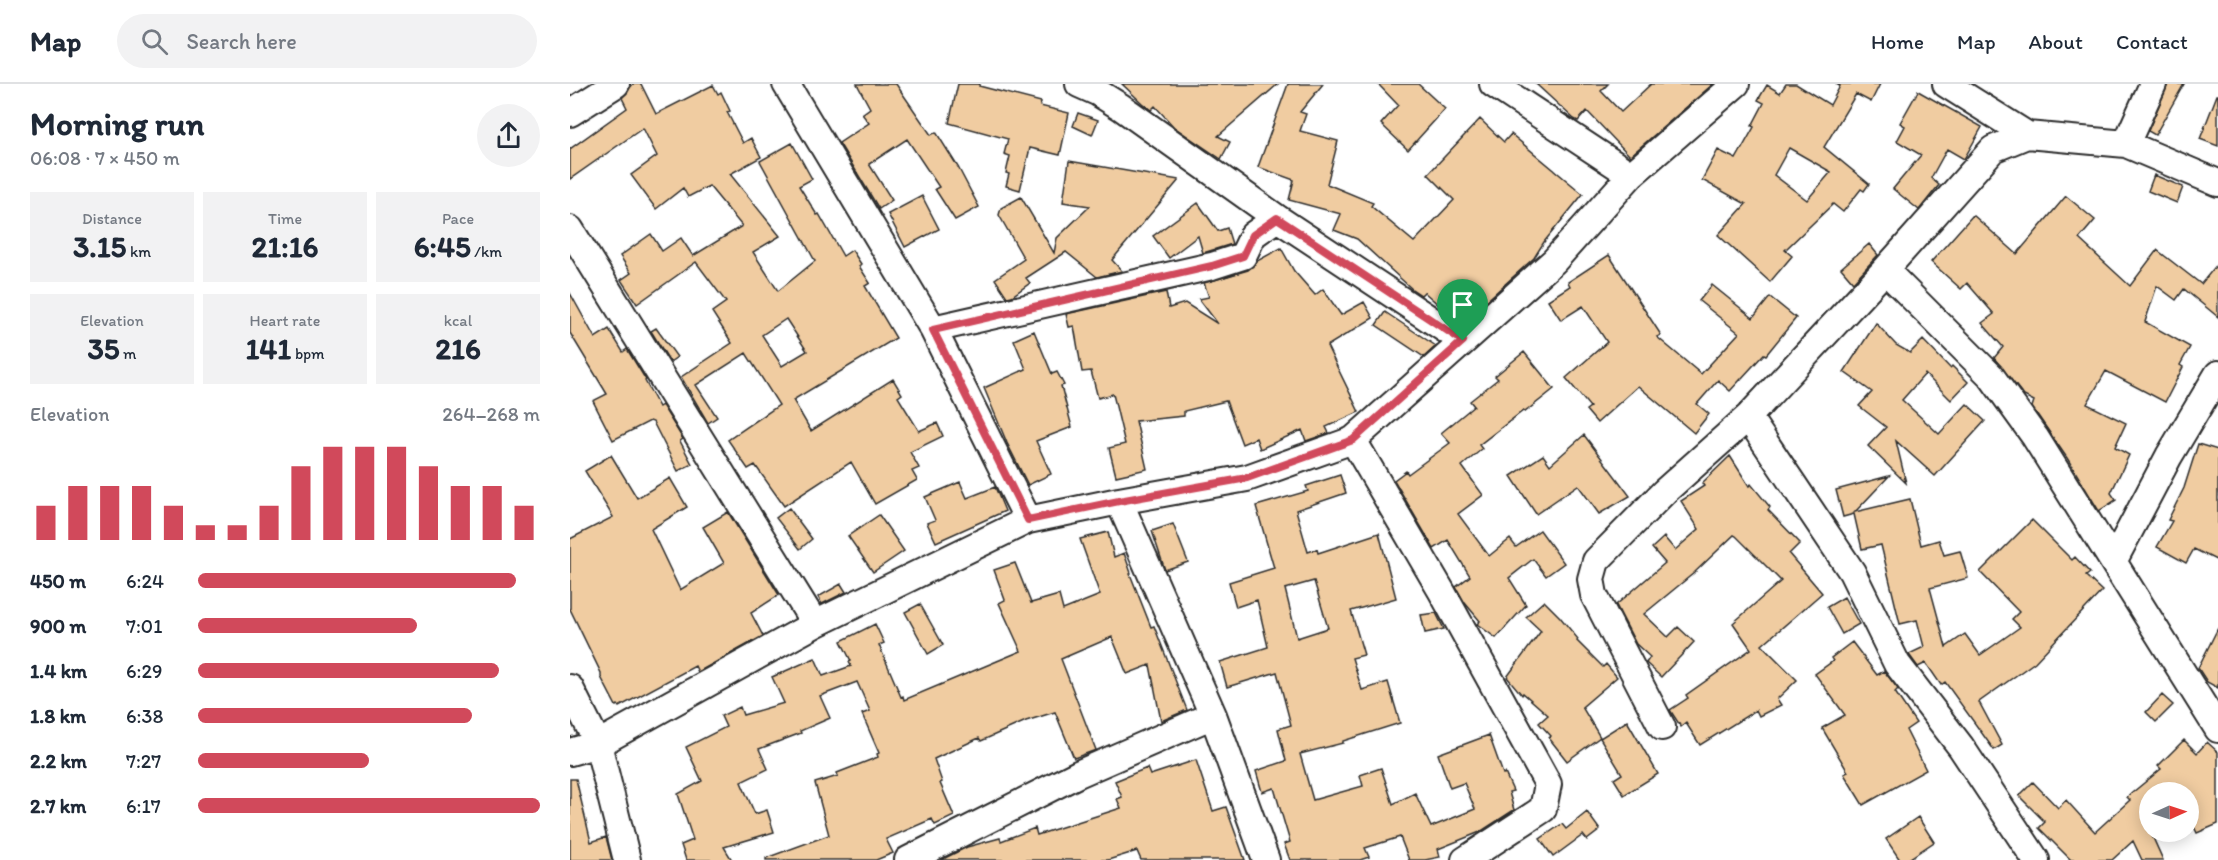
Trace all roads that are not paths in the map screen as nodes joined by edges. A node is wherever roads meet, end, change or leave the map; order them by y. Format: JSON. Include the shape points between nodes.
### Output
{"nodes":[{"id":1,"x":616,"y":84,"type":"edge"},
{"id":2,"x":786,"y":84,"type":"edge"},
{"id":3,"x":1079,"y":84,"type":"edge"},
{"id":4,"x":1493,"y":84,"type":"edge"},
{"id":5,"x":1736,"y":84,"type":"edge"},
{"id":6,"x":1946,"y":84,"type":"edge"},
{"id":7,"x":2153,"y":84,"type":"edge"},
{"id":8,"x":570,"y":113,"type":"edge"},
{"id":9,"x":2026,"y":135,"type":"junction"},
{"id":10,"x":2126,"y":144,"type":"junction"},
{"id":11,"x":1631,"y":175,"type":"junction"},
{"id":12,"x":2218,"y":183,"type":"edge"},
{"id":13,"x":1277,"y":218,"type":"junction"},
{"id":14,"x":570,"y":229,"type":"edge"},
{"id":15,"x":1885,"y":270,"type":"junction"},
{"id":16,"x":933,"y":330,"type":"junction"},
{"id":17,"x":1463,"y":341,"type":"junction"},
{"id":18,"x":2218,"y":374,"type":"edge"},
{"id":19,"x":1748,"y":417,"type":"junction"},
{"id":20,"x":1353,"y":440,"type":"junction"},
{"id":21,"x":1119,"y":501,"type":"junction"},
{"id":22,"x":1028,"y":520,"type":"junction"},
{"id":23,"x":2114,"y":560,"type":"junction"},
{"id":24,"x":815,"y":624,"type":"junction"},
{"id":25,"x":570,"y":688,"type":"edge"},
{"id":26,"x":1212,"y":716,"type":"junction"},
{"id":27,"x":1662,"y":727,"type":"dead end"},
{"id":28,"x":2218,"y":729,"type":"edge"},
{"id":29,"x":598,"y":744,"type":"junction"},
{"id":30,"x":570,"y":752,"type":"edge"},
{"id":31,"x":627,"y":860,"type":"edge"},
{"id":32,"x":908,"y":860,"type":"edge"},
{"id":33,"x":1266,"y":860,"type":"edge"},
{"id":34,"x":1465,"y":860,"type":"edge"},
{"id":35,"x":2036,"y":860,"type":"edge"}],
"edges":[{"from":1,"to":8,"type":"street"},
{"from":2,"to":16,"type":"street"},
{"from":3,"to":13,"type":"street","via":[[1121,107]]},
{"from":4,"to":11,"type":"street"},
{"from":5,"to":11,"type":"street"},
{"from":6,"to":9,"type":"street"},
{"from":7,"to":10,"type":"street"},
{"from":9,"to":10,"type":"street"},
{"from":9,"to":15,"type":"street","via":[[1993,149]]},
{"from":10,"to":12,"type":"street"},
{"from":11,"to":17,"type":"street","via":[[1554,261]]},
{"from":13,"to":16,"type":"street","via":[[1253,235],[1243,256]]},
{"from":13,"to":17,"type":"street"},
{"from":14,"to":24,"type":"street"},
{"from":15,"to":19,"type":"street"},
{"from":15,"to":23,"type":"street","via":[[1990,376],[2035,436]]},
{"from":16,"to":22,"type":"street"},
{"from":17,"to":20,"type":"street"},
{"from":18,"to":23,"type":"street"},
{"from":19,"to":27,"type":"street","via":[[1664,492],[1596,561],[1591,579],[1594,595]]},
{"from":19,"to":35,"type":"street","via":[[1852,572],[1897,664],[1961,747]]},
{"from":20,"to":21,"type":"street","via":[[1247,478]]},
{"from":20,"to":34,"type":"street","via":[[1548,784],[1543,809]]},
{"from":21,"to":22,"type":"street"},
{"from":21,"to":26,"type":"street"},
{"from":22,"to":24,"type":"street"},
{"from":23,"to":28,"type":"street"},
{"from":24,"to":29,"type":"street"},
{"from":25,"to":29,"type":"street"},
{"from":26,"to":32,"type":"street","via":[[1078,774]]},
{"from":26,"to":33,"type":"street"},
{"from":29,"to":30,"type":"street"},
{"from":29,"to":31,"type":"street"}]}
